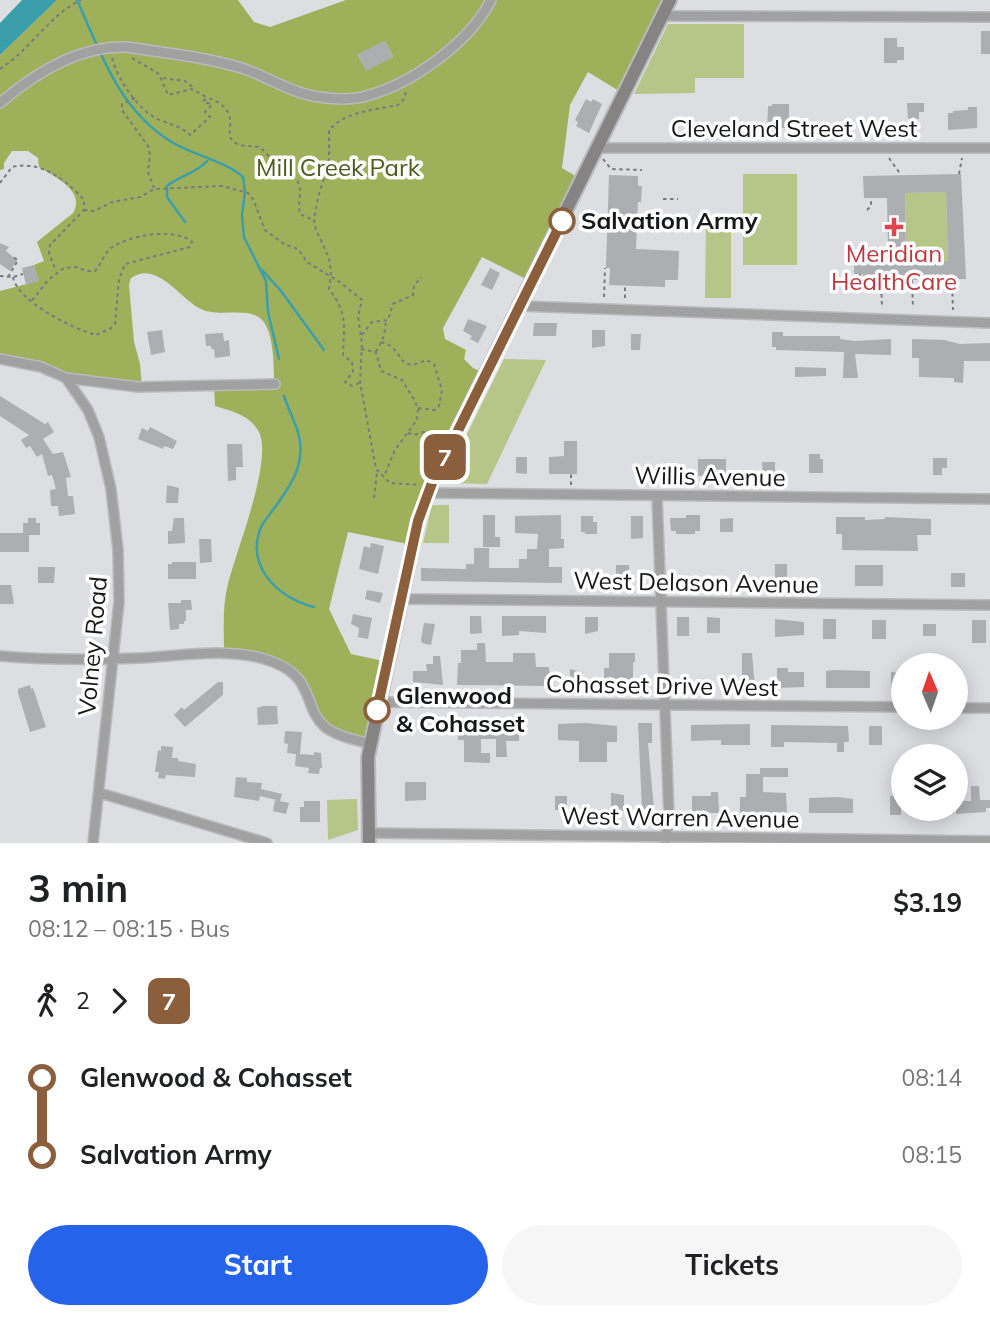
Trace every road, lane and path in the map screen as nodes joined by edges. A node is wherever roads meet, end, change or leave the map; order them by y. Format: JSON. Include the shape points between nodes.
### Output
{"nodes":[{"id":1,"x":80,"y":0,"type":"edge"},
{"id":2,"x":491,"y":0,"type":"edge"},
{"id":3,"x":670,"y":0,"type":"edge"},
{"id":4,"x":662,"y":16,"type":"junction"},
{"id":5,"x":990,"y":17,"type":"edge"},
{"id":6,"x":106,"y":47,"type":"junction"},
{"id":7,"x":135,"y":58,"type":"dead end"},
{"id":8,"x":0,"y":69,"type":"edge"},
{"id":9,"x":161,"y":78,"type":"junction"},
{"id":10,"x":196,"y":90,"type":"junction"},
{"id":11,"x":208,"y":98,"type":"junction"},
{"id":12,"x":134,"y":99,"type":"junction"},
{"id":13,"x":404,"y":99,"type":"dead end"},
{"id":14,"x":0,"y":103,"type":"edge"},
{"id":15,"x":990,"y":148,"type":"edge"},
{"id":16,"x":600,"y":153,"type":"junction"},
{"id":17,"x":889,"y":158,"type":"dead end"},
{"id":18,"x":962,"y":158,"type":"dead end"},
{"id":19,"x":642,"y":170,"type":"dead end"},
{"id":20,"x":959,"y":174,"type":"dead end"},
{"id":21,"x":901,"y":175,"type":"dead end"},
{"id":22,"x":0,"y":183,"type":"edge"},
{"id":23,"x":154,"y":189,"type":"junction"},
{"id":24,"x":871,"y":198,"type":"dead end"},
{"id":25,"x":663,"y":199,"type":"dead end"},
{"id":26,"x":678,"y":199,"type":"dead end"},
{"id":27,"x":867,"y":210,"type":"dead end"},
{"id":28,"x":84,"y":211,"type":"junction"},
{"id":29,"x":314,"y":220,"type":"junction"},
{"id":30,"x":13,"y":257,"type":"dead end"},
{"id":31,"x":606,"y":268,"type":"dead end"},
{"id":32,"x":56,"y":272,"type":"junction"},
{"id":33,"x":23,"y":274,"type":"dead end"},
{"id":34,"x":860,"y":274,"type":"dead end"},
{"id":35,"x":0,"y":276,"type":"edge"},
{"id":36,"x":8,"y":276,"type":"junction"},
{"id":37,"x":13,"y":277,"type":"junction"},
{"id":38,"x":421,"y":277,"type":"dead end"},
{"id":39,"x":330,"y":278,"type":"junction"},
{"id":40,"x":952,"y":279,"type":"dead end"},
{"id":41,"x":912,"y":280,"type":"dead end"},
{"id":42,"x":625,"y":285,"type":"dead end"},
{"id":43,"x":857,"y":290,"type":"dead end"},
{"id":44,"x":882,"y":290,"type":"junction"},
{"id":45,"x":912,"y":290,"type":"junction"},
{"id":46,"x":604,"y":297,"type":"dead end"},
{"id":47,"x":625,"y":298,"type":"dead end"},
{"id":48,"x":31,"y":302,"type":"junction"},
{"id":49,"x":520,"y":306,"type":"junction"},
{"id":50,"x":882,"y":307,"type":"dead end"},
{"id":51,"x":913,"y":308,"type":"dead end"},
{"id":52,"x":953,"y":310,"type":"dead end"},
{"id":53,"x":386,"y":320,"type":"junction"},
{"id":54,"x":990,"y":323,"type":"edge"},
{"id":55,"x":362,"y":336,"type":"junction"},
{"id":56,"x":381,"y":342,"type":"junction"},
{"id":57,"x":360,"y":349,"type":"junction"},
{"id":58,"x":376,"y":352,"type":"junction"},
{"id":59,"x":0,"y":359,"type":"edge"},
{"id":60,"x":66,"y":378,"type":"junction"},
{"id":61,"x":360,"y":382,"type":"junction"},
{"id":62,"x":275,"y":384,"type":"dead end"},
{"id":63,"x":417,"y":408,"type":"junction"},
{"id":64,"x":407,"y":433,"type":"junction"},
{"id":65,"x":432,"y":434,"type":"dead end"},
{"id":66,"x":377,"y":471,"type":"junction"},
{"id":67,"x":571,"y":474,"type":"dead end"},
{"id":68,"x":384,"y":476,"type":"junction"},
{"id":69,"x":571,"y":485,"type":"dead end"},
{"id":70,"x":424,"y":489,"type":"junction"},
{"id":71,"x":657,"y":496,"type":"junction"},
{"id":72,"x":374,"y":498,"type":"dead end"},
{"id":73,"x":990,"y":499,"type":"edge"},
{"id":74,"x":402,"y":599,"type":"junction"},
{"id":75,"x":661,"y":602,"type":"junction"},
{"id":76,"x":990,"y":605,"type":"edge"},
{"id":77,"x":0,"y":656,"type":"edge"},
{"id":78,"x":115,"y":659,"type":"junction"},
{"id":79,"x":379,"y":702,"type":"junction"},
{"id":80,"x":665,"y":705,"type":"junction"},
{"id":81,"x":891,"y":708,"type":"edge"},
{"id":82,"x":968,"y":708,"type":"edge"},
{"id":83,"x":990,"y":708,"type":"edge"},
{"id":84,"x":371,"y":744,"type":"junction"},
{"id":85,"x":100,"y":793,"type":"junction"},
{"id":86,"x":369,"y":838,"type":"edge"},
{"id":87,"x":665,"y":840,"type":"edge"},
{"id":88,"x":990,"y":841,"type":"edge"},
{"id":89,"x":968,"y":842,"type":"edge"},
{"id":90,"x":93,"y":843,"type":"edge"},
{"id":91,"x":267,"y":843,"type":"edge"}],
"edges":[{"from":1,"to":8,"type":"path"},
{"from":2,"to":6,"type":"street","via":[[452,48],[418,72],[355,98],[301,93],[229,64]]},
{"from":3,"to":4,"type":"main road"},
{"from":4,"to":5,"type":"street"},
{"from":4,"to":16,"type":"main road"},
{"from":6,"to":12,"type":"path"},
{"from":6,"to":14,"type":"street","via":[[41,72]]},
{"from":7,"to":9,"type":"path"},
{"from":9,"to":10,"type":"path","via":[[185,81]]},
{"from":9,"to":10,"type":"path","via":[[168,95]]},
{"from":10,"to":11,"type":"path"},
{"from":11,"to":12,"type":"path","via":[[203,101],[212,105],[205,112],[210,117],[190,135],[150,116]]},
{"from":11,"to":29,"type":"path","via":[[230,116],[232,141],[264,150],[298,182],[300,214]]},
{"from":12,"to":23,"type":"path","via":[[121,106],[148,146],[148,172]]},
{"from":13,"to":29,"type":"path","via":[[398,105],[351,115],[329,130],[329,163]]},
{"from":15,"to":16,"type":"street","name":"Cleveland Street West"},
{"from":16,"to":19,"type":"path","via":[[611,169]]},
{"from":16,"to":49,"type":"main road"},
{"from":17,"to":21,"type":"path"},
{"from":18,"to":20,"type":"path"},
{"from":22,"to":28,"type":"path","via":[[12,167],[39,167],[61,178],[82,197]]},
{"from":23,"to":28,"type":"path"},
{"from":23,"to":39,"type":"path","via":[[222,186],[247,193],[265,230],[298,249],[307,262]]},
{"from":24,"to":27,"type":"path"},
{"from":25,"to":26,"type":"path"},
{"from":28,"to":32,"type":"path","via":[[50,245]]},
{"from":29,"to":39,"type":"path","via":[[328,255]]},
{"from":30,"to":36,"type":"path","via":[[18,260]]},
{"from":31,"to":46,"type":"path"},
{"from":32,"to":48,"type":"path"},
{"from":32,"to":48,"type":"path","via":[[70,266],[95,271],[108,251],[134,239],[172,233],[192,242],[190,247],[125,264],[115,324],[96,335]]},
{"from":33,"to":37,"type":"path"},
{"from":34,"to":44,"type":"path","via":[[860,279],[885,279]]},
{"from":35,"to":36,"type":"path"},
{"from":36,"to":37,"type":"path"},
{"from":37,"to":48,"type":"path","via":[[17,289]]},
{"from":38,"to":53,"type":"path","via":[[413,295],[393,304]]},
{"from":39,"to":55,"type":"path","via":[[362,300],[358,317]]},
{"from":39,"to":61,"type":"path","via":[[329,289],[344,315],[343,355],[353,368],[345,382],[355,386]]},
{"from":40,"to":52,"type":"path"},
{"from":41,"to":45,"type":"path"},
{"from":42,"to":47,"type":"path"},
{"from":43,"to":44,"type":"path"},
{"from":44,"to":45,"type":"path"},
{"from":44,"to":50,"type":"path"},
{"from":45,"to":51,"type":"path"},
{"from":49,"to":54,"type":"street"},
{"from":49,"to":70,"type":"main road"},
{"from":53,"to":55,"type":"path","via":[[372,322]]},
{"from":53,"to":56,"type":"path"},
{"from":55,"to":57,"type":"path"},
{"from":56,"to":58,"type":"path"},
{"from":56,"to":63,"type":"path","via":[[409,365],[426,360],[434,364],[442,390],[439,406],[435,410]]},
{"from":57,"to":58,"type":"path"},
{"from":57,"to":61,"type":"path"},
{"from":58,"to":63,"type":"path","via":[[382,371],[402,380]]},
{"from":59,"to":60,"type":"street","via":[[41,367]]},
{"from":60,"to":62,"type":"street","via":[[138,387]]},
{"from":60,"to":78,"type":"street","name":"Volney Road","via":[[90,415],[109,479],[120,583]]},
{"from":61,"to":66,"type":"path"},
{"from":63,"to":64,"type":"path","via":[[416,420]]},
{"from":64,"to":65,"type":"path"},
{"from":64,"to":68,"type":"path"},
{"from":66,"to":68,"type":"path"},
{"from":66,"to":72,"type":"path"},
{"from":67,"to":69,"type":"path"},
{"from":68,"to":70,"type":"path","via":[[395,484]]},
{"from":70,"to":71,"type":"street","name":"Willis Avenue"},
{"from":70,"to":74,"type":"main road"},
{"from":71,"to":73,"type":"street","name":"Willis Avenue"},
{"from":71,"to":75,"type":"street"},
{"from":74,"to":75,"type":"street","name":"West Delason Avenue"},
{"from":74,"to":79,"type":"main road"},
{"from":75,"to":76,"type":"street","name":"West Delason Avenue"},
{"from":75,"to":80,"type":"street"},
{"from":77,"to":78,"type":"street"},
{"from":78,"to":84,"type":"street","via":[[224,654],[275,663],[302,683],[326,728]]},
{"from":78,"to":85,"type":"street","name":"Volney Road"},
{"from":79,"to":80,"type":"street","name":"Cohasset Drive West"},
{"from":79,"to":84,"type":"main road"},
{"from":80,"to":81,"type":"street","name":"Cohasset Drive West"},
{"from":80,"to":87,"type":"street","via":[[669,817]]},
{"from":82,"to":83,"type":"street"},
{"from":84,"to":86,"type":"main road"},
{"from":85,"to":90,"type":"street","name":"Volney Road"},
{"from":85,"to":91,"type":"street"},
{"from":86,"to":87,"type":"street","name":"West Warren Avenue"},
{"from":87,"to":89,"type":"street","name":"West Warren Avenue"},
{"from":88,"to":89,"type":"street","name":"West Warren Avenue"}]}
